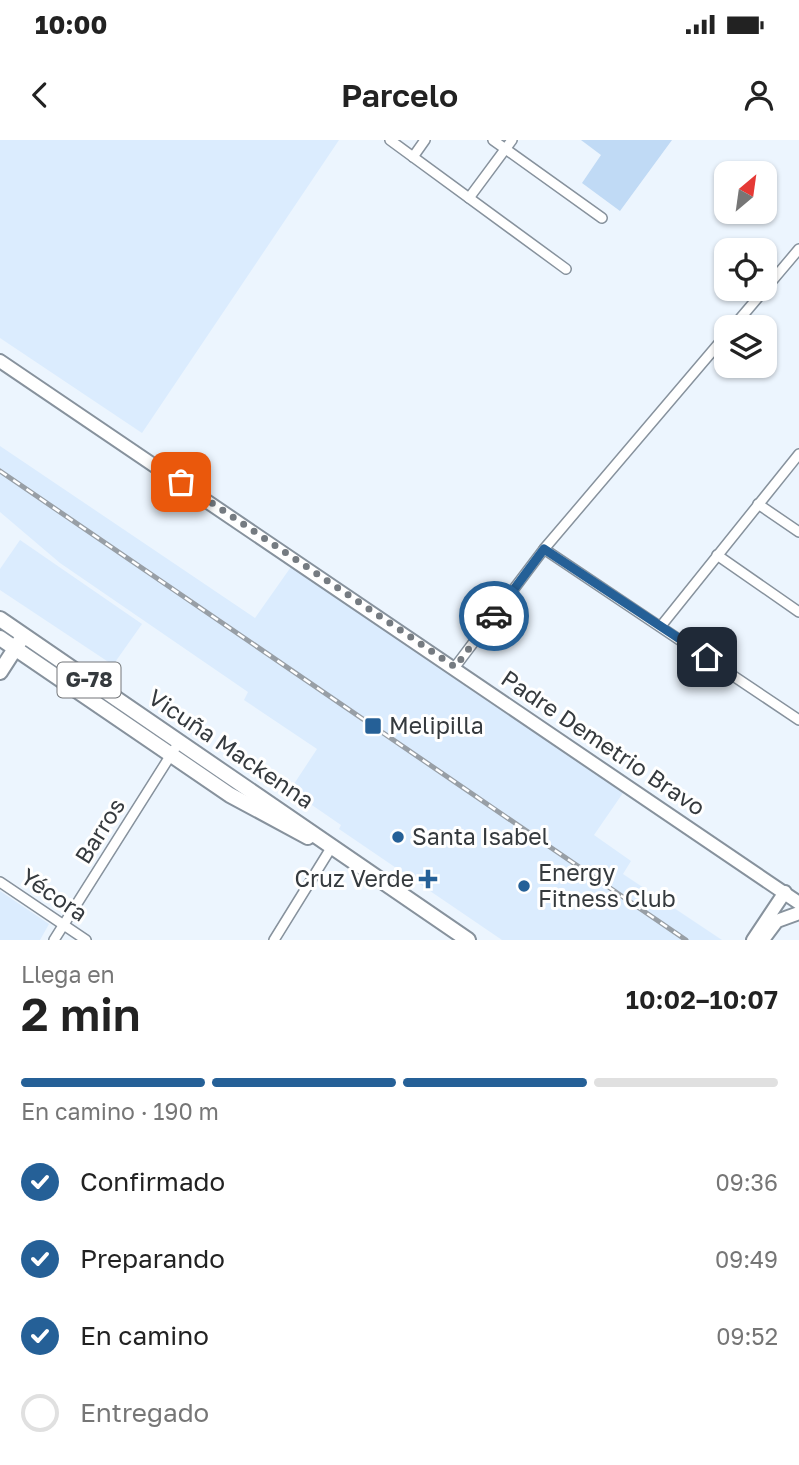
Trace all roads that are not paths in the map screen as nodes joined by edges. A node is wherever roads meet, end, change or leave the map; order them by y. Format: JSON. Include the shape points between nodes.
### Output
{"nodes":[{"id":1,"x":390,"y":140,"type":"edge"},
{"id":2,"x":425,"y":140,"type":"edge"},
{"id":3,"x":494,"y":140,"type":"edge"},
{"id":4,"x":512,"y":140,"type":"edge"},
{"id":5,"x":506,"y":149,"type":"junction"},
{"id":6,"x":413,"y":157,"type":"junction"},
{"id":7,"x":470,"y":198,"type":"junction"},
{"id":8,"x":602,"y":218,"type":"dead end"},
{"id":9,"x":799,"y":249,"type":"edge"},
{"id":10,"x":566,"y":269,"type":"dead end"},
{"id":11,"x":743,"y":315,"type":"edge"},
{"id":12,"x":714,"y":349,"type":"edge"},
{"id":13,"x":0,"y":360,"type":"edge"},
{"id":14,"x":799,"y":454,"type":"edge"},
{"id":15,"x":758,"y":504,"type":"junction"},
{"id":16,"x":799,"y":532,"type":"edge"},
{"id":17,"x":544,"y":549,"type":"junction"},
{"id":18,"x":717,"y":555,"type":"junction"},
{"id":19,"x":799,"y":612,"type":"edge"},
{"id":20,"x":0,"y":619,"type":"edge"},
{"id":21,"x":661,"y":626,"type":"junction"},
{"id":22,"x":19,"y":632,"type":"junction"},
{"id":23,"x":5,"y":645,"type":"edge"},
{"id":24,"x":455,"y":667,"type":"junction"},
{"id":25,"x":0,"y":672,"type":"edge"},
{"id":26,"x":799,"y":720,"type":"edge"},
{"id":27,"x":175,"y":749,"type":"junction"},
{"id":28,"x":331,"y":848,"type":"junction"},
{"id":29,"x":0,"y":882,"type":"edge"},
{"id":30,"x":785,"y":892,"type":"junction"},
{"id":31,"x":799,"y":903,"type":"edge"},
{"id":32,"x":799,"y":913,"type":"edge"},
{"id":33,"x":64,"y":925,"type":"junction"},
{"id":34,"x":54,"y":940,"type":"edge"},
{"id":35,"x":86,"y":940,"type":"edge"},
{"id":36,"x":274,"y":940,"type":"edge"},
{"id":37,"x":468,"y":940,"type":"edge"},
{"id":38,"x":753,"y":940,"type":"edge"},
{"id":39,"x":763,"y":940,"type":"edge"}],
"edges":[{"from":1,"to":6,"type":"street"},
{"from":2,"to":6,"type":"street"},
{"from":3,"to":5,"type":"street"},
{"from":4,"to":5,"type":"street"},
{"from":5,"to":7,"type":"street"},
{"from":5,"to":8,"type":"street"},
{"from":6,"to":7,"type":"street"},
{"from":7,"to":10,"type":"street"},
{"from":9,"to":11,"type":"street"},
{"from":12,"to":17,"type":"street"},
{"from":13,"to":24,"type":"street","name":"Padre Demetrio Bravo"},
{"from":14,"to":15,"type":"street"},
{"from":15,"to":16,"type":"street"},
{"from":15,"to":18,"type":"street"},
{"from":17,"to":21,"type":"street"},
{"from":17,"to":24,"type":"street"},
{"from":18,"to":19,"type":"street"},
{"from":18,"to":21,"type":"street"},
{"from":20,"to":22,"type":"main road","name":"Vicuña Mackenna","number":"G-78"},
{"from":21,"to":26,"type":"street"},
{"from":22,"to":23,"type":"main road"},
{"from":22,"to":27,"type":"main road","name":"Vicuña Mackenna","number":"G-78"},
{"from":23,"to":25,"type":"main road"},
{"from":23,"to":27,"type":"main road","name":"Vicuña Mackenna","number":"G-78"},
{"from":24,"to":30,"type":"street","name":"Padre Demetrio Bravo"},
{"from":27,"to":28,"type":"main road","name":"Vicuña Mackenna","number":"G-78","via":[[256,811]]},
{"from":27,"to":33,"type":"street","name":"Barros"},
{"from":28,"to":36,"type":"street"},
{"from":28,"to":37,"type":"main road","name":"Vicuña Mackenna","number":"G-78"},
{"from":29,"to":33,"type":"street","name":"Yécora"},
{"from":30,"to":31,"type":"street","name":"Padre Demetrio Bravo"},
{"from":30,"to":38,"type":"street"},
{"from":32,"to":39,"type":"street","via":[[777,921]]},
{"from":33,"to":34,"type":"street","name":"Barros"},
{"from":33,"to":35,"type":"street","name":"Yécora"}]}
